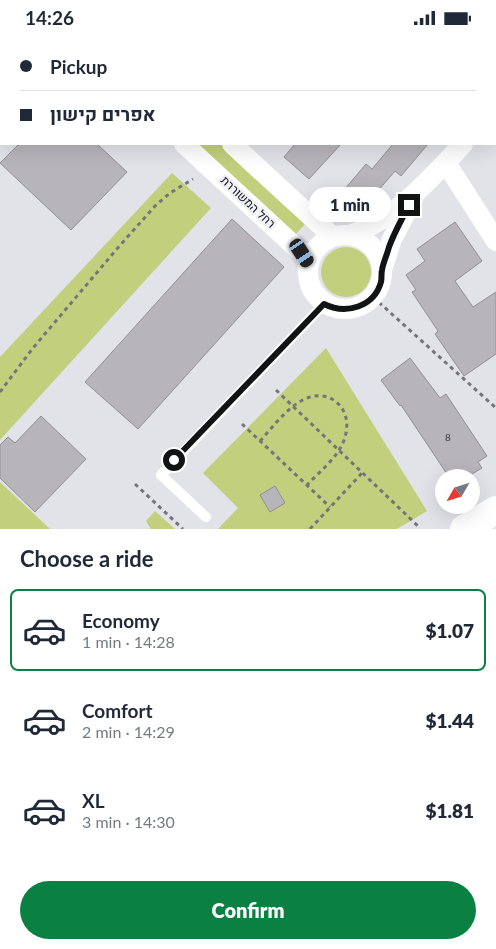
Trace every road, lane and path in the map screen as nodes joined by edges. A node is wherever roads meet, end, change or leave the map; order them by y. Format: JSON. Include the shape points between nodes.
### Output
{"nodes":[{"id":1,"x":185,"y":145,"type":"edge"},
{"id":2,"x":233,"y":145,"type":"edge"},
{"id":3,"x":454,"y":151,"type":"edge"},
{"id":4,"x":212,"y":169,"type":"junction"},
{"id":5,"x":419,"y":190,"type":"junction"},
{"id":6,"x":343,"y":235,"type":"junction"},
{"id":7,"x":496,"y":241,"type":"edge"},
{"id":8,"x":309,"y":263,"type":"junction"},
{"id":9,"x":382,"y":270,"type":"junction"},
{"id":10,"x":373,"y":297,"type":"junction"},
{"id":11,"x":324,"y":304,"type":"junction"},
{"id":12,"x":276,"y":390,"type":"dead end"},
{"id":13,"x":0,"y":393,"type":"edge"},
{"id":14,"x":293,"y":406,"type":"junction"},
{"id":15,"x":496,"y":408,"type":"edge"},
{"id":16,"x":242,"y":424,"type":"dead end"},
{"id":17,"x":260,"y":441,"type":"junction"},
{"id":18,"x":339,"y":450,"type":"junction"},
{"id":19,"x":362,"y":473,"type":"junction"},
{"id":20,"x":135,"y":484,"type":"dead end"},
{"id":21,"x":307,"y":485,"type":"junction"},
{"id":22,"x":330,"y":507,"type":"junction"},
{"id":23,"x":496,"y":510,"type":"edge"},
{"id":24,"x":206,"y":517,"type":"dead end"},
{"id":25,"x":419,"y":527,"type":"dead end"},
{"id":26,"x":183,"y":529,"type":"edge"},
{"id":27,"x":310,"y":529,"type":"edge"},
{"id":28,"x":464,"y":529,"type":"edge"}],
"edges":[{"from":1,"to":4,"type":"street","name":"רחל המשוררת"},
{"from":2,"to":6,"type":"street","via":[[331,235]]},
{"from":3,"to":5,"type":"street"},
{"from":3,"to":7,"type":"street"},
{"from":4,"to":8,"type":"street","name":"רחל המשוררת"},
{"from":4,"to":13,"type":"path","via":[[170,193],[155,206],[33,348]]},
{"from":5,"to":6,"type":"street","via":[[383,218],[361,231]]},
{"from":5,"to":9,"type":"street","via":[[396,230]]},
{"from":6,"to":8,"type":"street","via":[[321,243]]},
{"from":6,"to":9,"type":"street","via":[[360,238],[370,244],[380,259]]},
{"from":8,"to":11,"type":"street","via":[[310,285]]},
{"from":9,"to":10,"type":"street","via":[[381,282]]},
{"from":10,"to":11,"type":"street","via":[[363,305],[347,310]]},
{"from":10,"to":15,"type":"path"},
{"from":11,"to":24,"type":"lane","via":[[161,475]]},
{"from":12,"to":14,"type":"path"},
{"from":14,"to":17,"type":"path"},
{"from":14,"to":18,"type":"path"},
{"from":14,"to":18,"type":"path","via":[[313,396],[334,399],[346,417],[345,439]]},
{"from":16,"to":17,"type":"path"},
{"from":17,"to":21,"type":"path"},
{"from":18,"to":19,"type":"path"},
{"from":18,"to":21,"type":"path"},
{"from":19,"to":22,"type":"path"},
{"from":19,"to":25,"type":"path"},
{"from":20,"to":26,"type":"path"},
{"from":21,"to":22,"type":"path"},
{"from":22,"to":27,"type":"path"},
{"from":23,"to":28,"type":"main road"}]}
